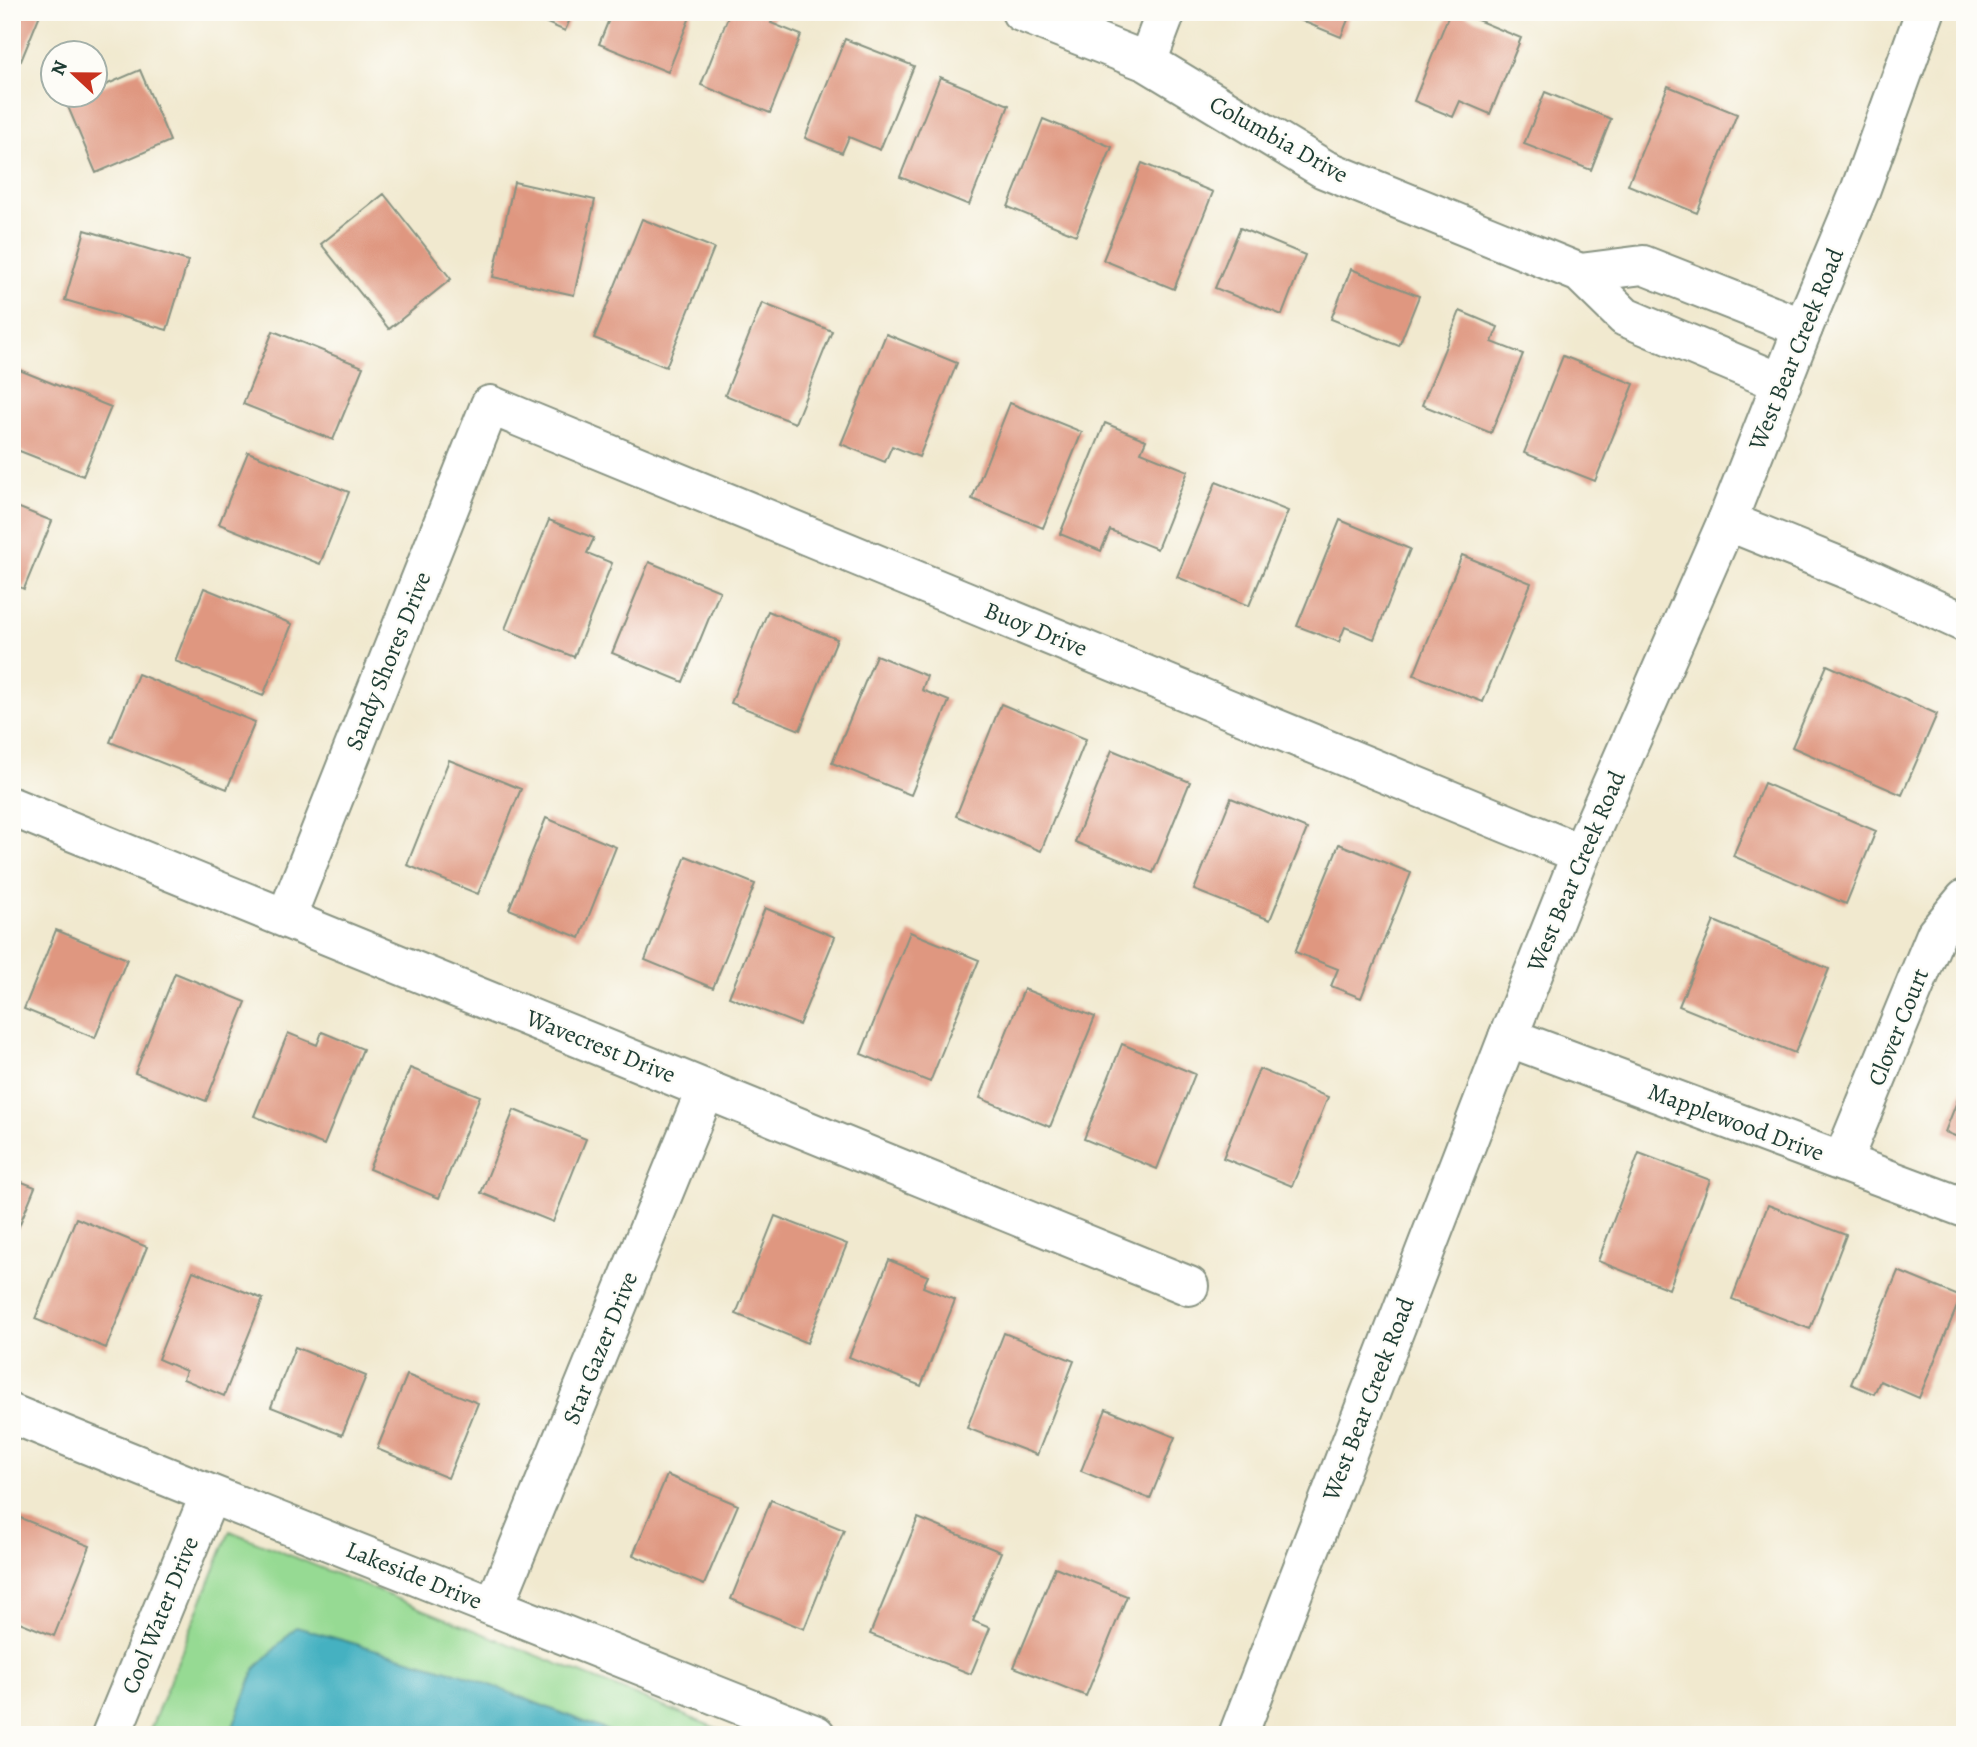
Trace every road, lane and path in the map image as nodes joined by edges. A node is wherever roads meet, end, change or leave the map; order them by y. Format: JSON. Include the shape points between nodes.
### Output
{"nodes":[{"id":1,"x":1021,"y":12,"type":"edge"},
{"id":2,"x":1166,"y":12,"type":"edge"},
{"id":3,"x":1925,"y":12,"type":"edge"},
{"id":4,"x":1147,"y":62,"type":"junction"},
{"id":5,"x":1580,"y":273,"type":"junction"},
{"id":6,"x":1803,"y":328,"type":"junction"},
{"id":7,"x":1782,"y":383,"type":"junction"},
{"id":8,"x":490,"y":405,"type":"joint"},
{"id":9,"x":1727,"y":521,"type":"junction"},
{"id":10,"x":1965,"y":623,"type":"edge"},
{"id":11,"x":12,"y":807,"type":"edge"},
{"id":12,"x":1581,"y":854,"type":"junction"},
{"id":13,"x":1965,"y":899,"type":"edge"},
{"id":14,"x":286,"y":918,"type":"junction"},
{"id":15,"x":1508,"y":1037,"type":"junction"},
{"id":16,"x":706,"y":1089,"type":"junction"},
{"id":17,"x":1842,"y":1162,"type":"junction"},
{"id":18,"x":1965,"y":1208,"type":"edge"},
{"id":19,"x":1189,"y":1286,"type":"dead end"},
{"id":20,"x":12,"y":1413,"type":"edge"},
{"id":21,"x":210,"y":1494,"type":"junction"},
{"id":22,"x":494,"y":1607,"type":"junction"},
{"id":23,"x":111,"y":1735,"type":"edge"},
{"id":24,"x":816,"y":1735,"type":"edge"},
{"id":25,"x":1238,"y":1735,"type":"edge"}],
"edges":[{"from":1,"to":4,"type":"street","name":"Columbia Drive"},
{"from":2,"to":4,"type":"street"},
{"from":3,"to":6,"type":"street","name":"West Bear Creek Road","via":[[1860,191]]},
{"from":4,"to":5,"type":"street","name":"Columbia Drive","via":[[1324,169]]},
{"from":5,"to":6,"type":"street","name":"Columbia Drive","via":[[1643,265]]},
{"from":5,"to":7,"type":"street","name":"Columbia Drive","via":[[1625,317]]},
{"from":6,"to":7,"type":"street","name":"West Bear Creek Road"},
{"from":7,"to":9,"type":"street","name":"West Bear Creek Road"},
{"from":8,"to":12,"type":"street","name":"Buoy Drive"},
{"from":8,"to":14,"type":"street","name":"Sandy Shores Drive"},
{"from":9,"to":10,"type":"street"},
{"from":9,"to":12,"type":"street","name":"West Bear Creek Road"},
{"from":11,"to":14,"type":"street","name":"Wavecrest Drive"},
{"from":12,"to":15,"type":"street","name":"West Bear Creek Road"},
{"from":13,"to":17,"type":"street","name":"Clover Court","via":[[1936,934]]},
{"from":14,"to":16,"type":"street","name":"Wavecrest Drive"},
{"from":15,"to":17,"type":"street","name":"Mapplewood Drive"},
{"from":15,"to":25,"type":"street","name":"West Bear Creek Road"},
{"from":16,"to":19,"type":"street","name":"Wavecrest Drive"},
{"from":16,"to":22,"type":"street","name":"Star Gazer Drive"},
{"from":17,"to":18,"type":"street","name":"Mapplewood Drive"},
{"from":20,"to":21,"type":"street","name":"Lakeside Drive"},
{"from":21,"to":22,"type":"street","name":"Lakeside Drive"},
{"from":21,"to":23,"type":"street","name":"Cool Water Drive"},
{"from":22,"to":24,"type":"street","name":"Lakeside Drive"}]}
